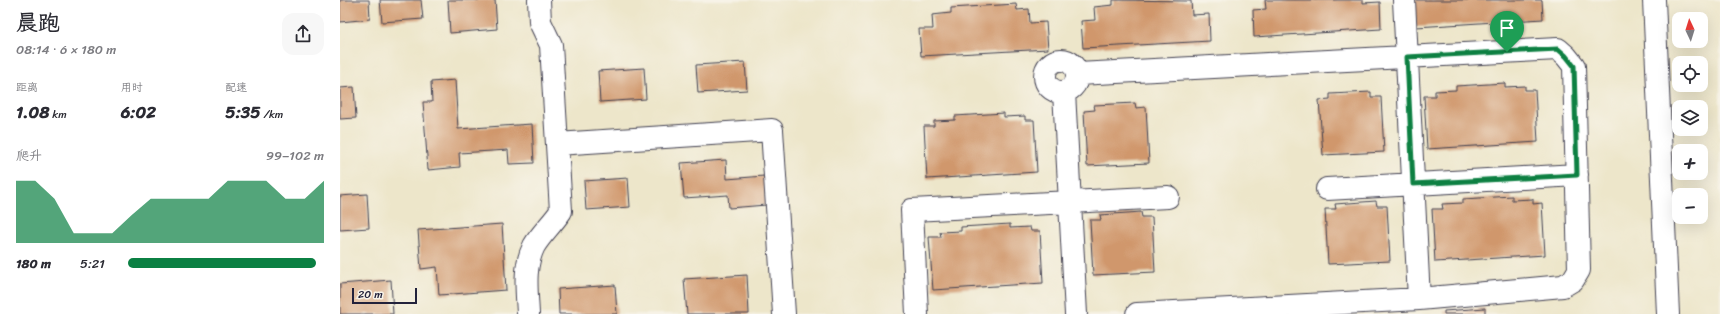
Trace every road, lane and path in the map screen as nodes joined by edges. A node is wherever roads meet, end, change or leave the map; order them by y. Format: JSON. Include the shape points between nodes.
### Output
{"nodes":[{"id":1,"x":539,"y":0,"type":"edge"},
{"id":2,"x":1404,"y":0,"type":"edge"},
{"id":3,"x":1654,"y":0,"type":"edge"},
{"id":4,"x":1407,"y":57,"type":"junction"},
{"id":5,"x":1078,"y":74,"type":"junction"},
{"id":6,"x":1064,"y":92,"type":"junction"},
{"id":7,"x":557,"y":144,"type":"junction"},
{"id":8,"x":1577,"y":175,"type":"junction"},
{"id":9,"x":1413,"y":184,"type":"junction"},
{"id":10,"x":1327,"y":189,"type":"dead end"},
{"id":11,"x":1168,"y":197,"type":"dead end"},
{"id":12,"x":1070,"y":202,"type":"junction"},
{"id":13,"x":1420,"y":299,"type":"junction"},
{"id":14,"x":528,"y":314,"type":"edge"},
{"id":15,"x":784,"y":314,"type":"edge"},
{"id":16,"x":917,"y":314,"type":"edge"},
{"id":17,"x":1076,"y":314,"type":"edge"},
{"id":18,"x":1137,"y":314,"type":"edge"},
{"id":19,"x":1668,"y":314,"type":"edge"}],
"edges":[{"from":1,"to":7,"type":"street","via":[[540,22],[551,45]]},
{"from":2,"to":4,"type":"street"},
{"from":3,"to":19,"type":"street"},
{"from":4,"to":5,"type":"street"},
{"from":4,"to":8,"type":"street","via":[[1558,49],[1574,66]]},
{"from":4,"to":9,"type":"street"},
{"from":5,"to":6,"type":"street","via":[[1074,87]]},
{"from":5,"to":6,"type":"street","via":[[1072,64],[1064,60],[1049,65],[1045,72],[1048,87],[1054,91]]},
{"from":6,"to":12,"type":"street"},
{"from":7,"to":14,"type":"street","via":[[561,211],[534,246],[527,266]]},
{"from":7,"to":15,"type":"street","via":[[772,130]]},
{"from":8,"to":9,"type":"street"},
{"from":8,"to":13,"type":"street","via":[[1579,270],[1573,280],[1563,286]]},
{"from":9,"to":10,"type":"street"},
{"from":9,"to":13,"type":"street"},
{"from":11,"to":12,"type":"street"},
{"from":12,"to":16,"type":"street","via":[[912,210]]},
{"from":12,"to":17,"type":"street"},
{"from":13,"to":18,"type":"street"}]}
